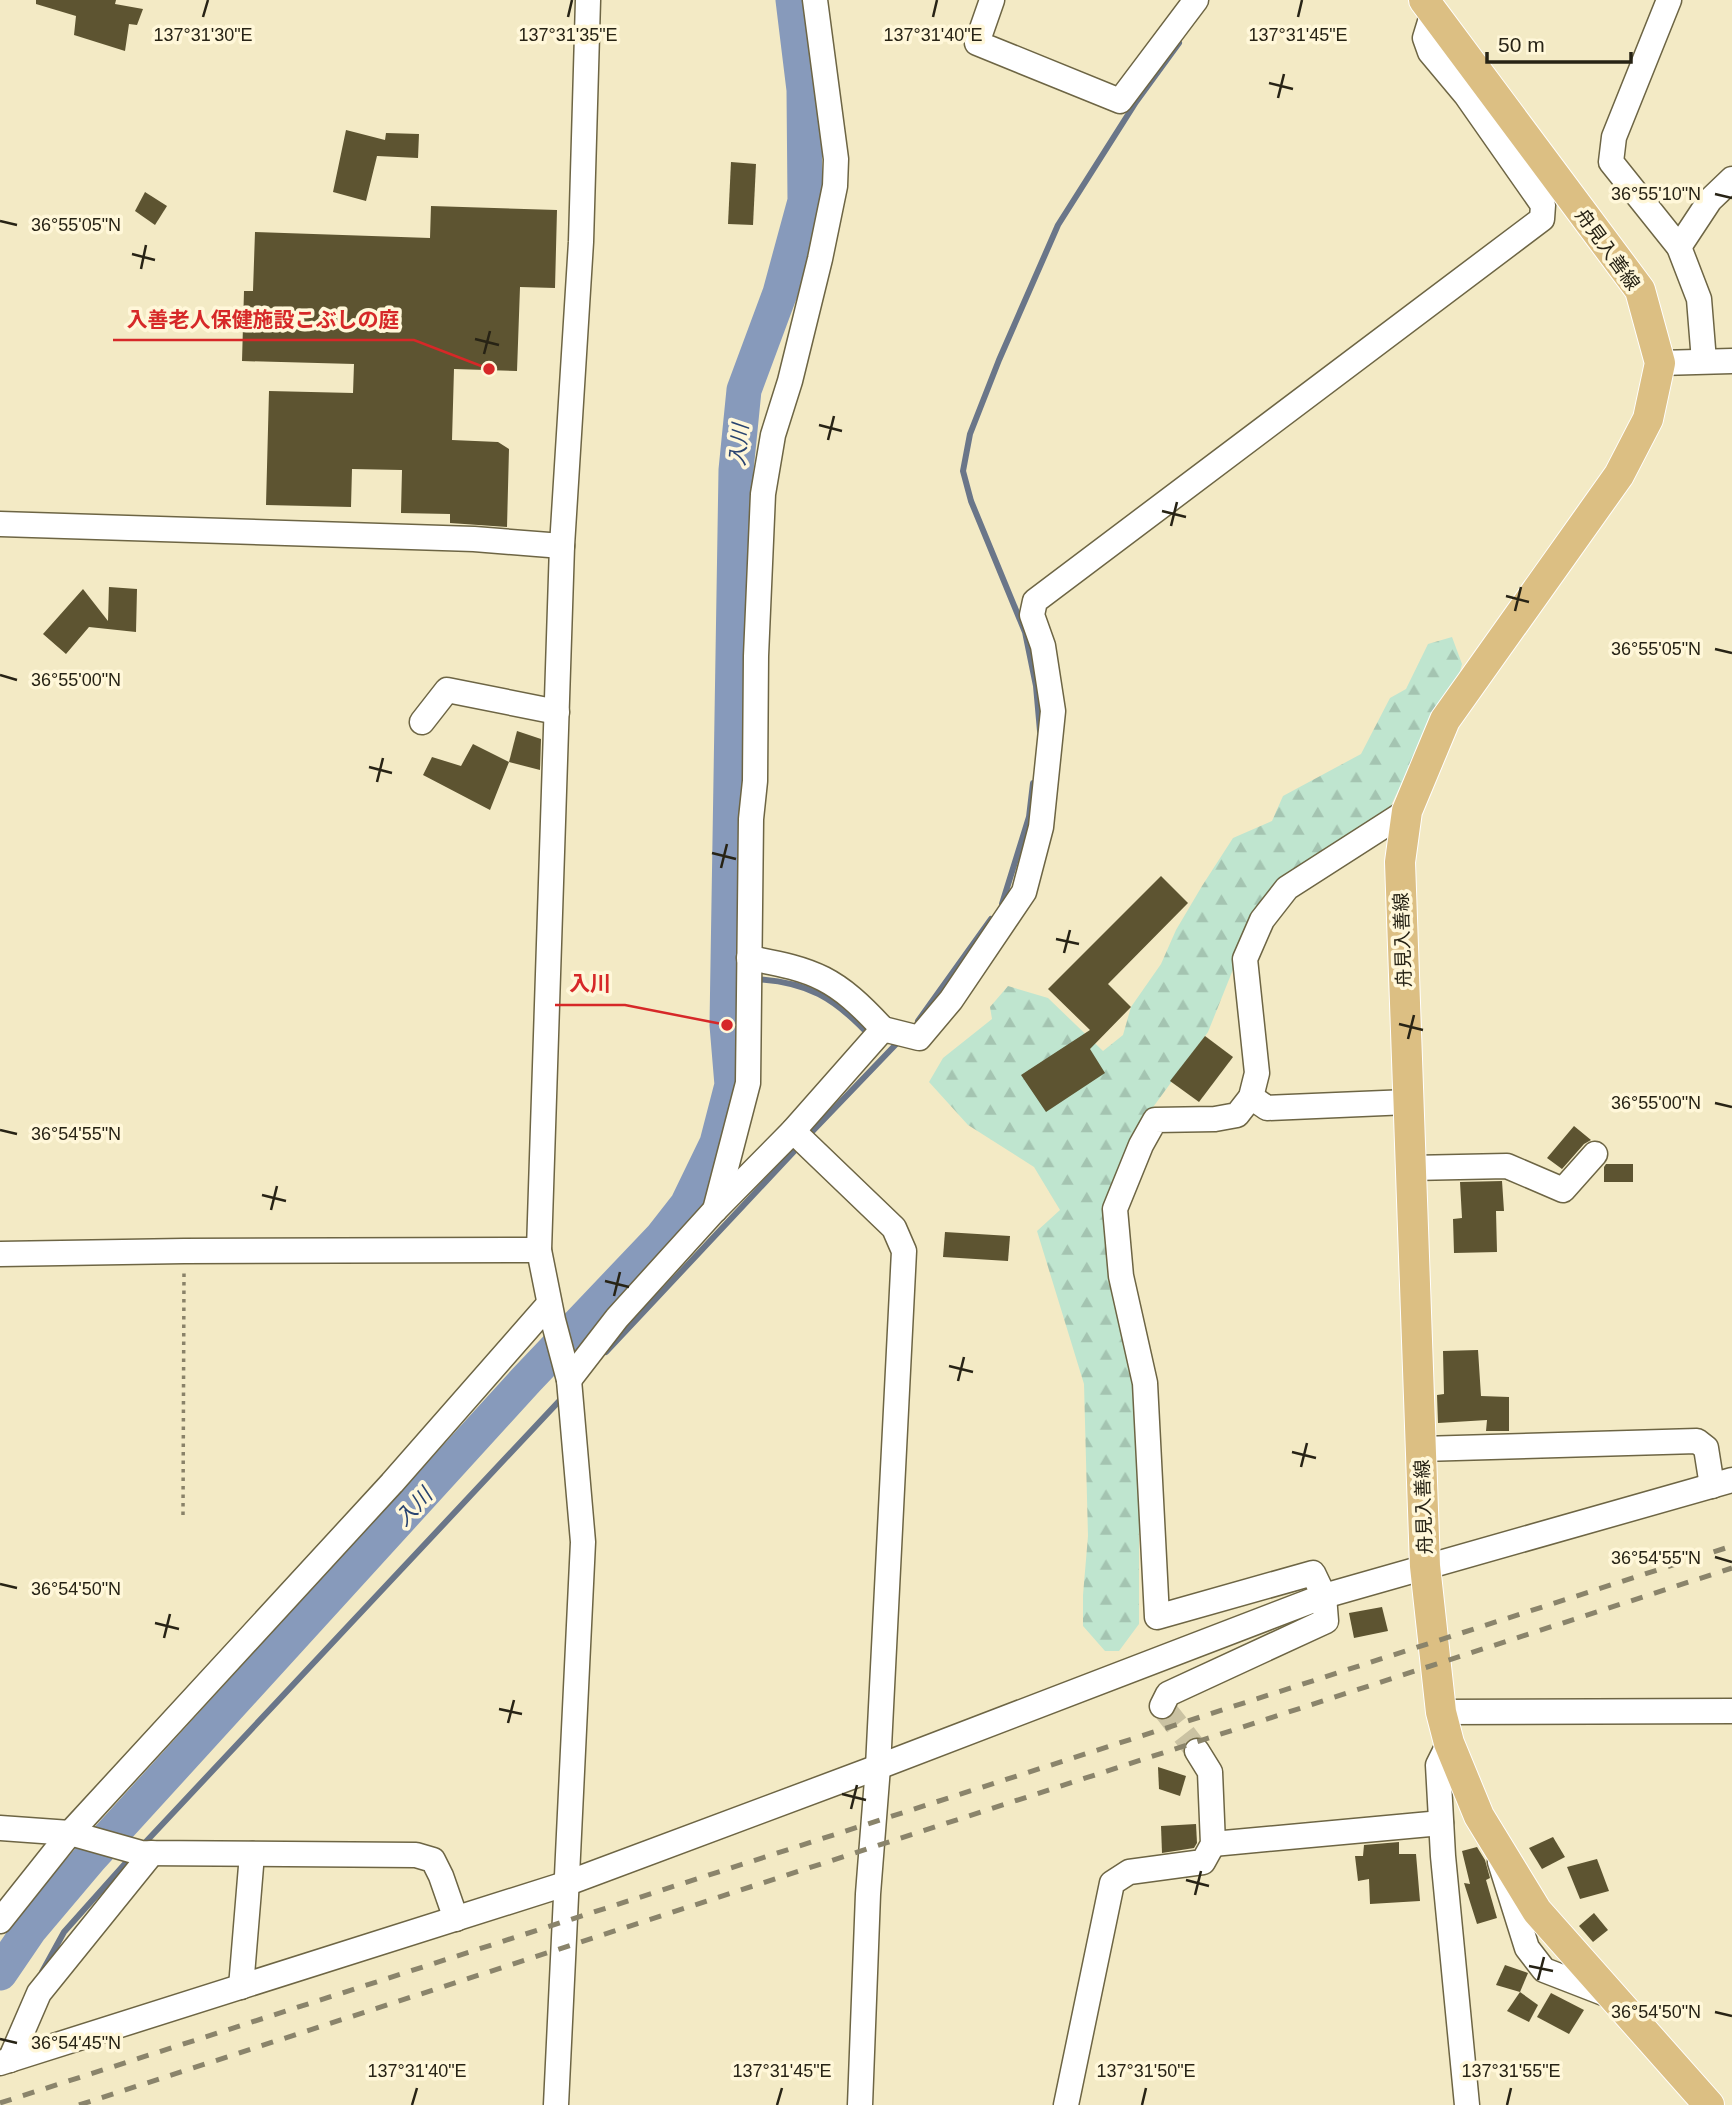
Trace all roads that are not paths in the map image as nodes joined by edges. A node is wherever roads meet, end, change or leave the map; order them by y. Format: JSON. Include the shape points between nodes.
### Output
{"nodes":[{"id":1,"x":588,"y":0,"type":"edge"},
{"id":2,"x":815,"y":0,"type":"edge"},
{"id":3,"x":992,"y":0,"type":"edge"},
{"id":4,"x":1196,"y":0,"type":"edge"},
{"id":5,"x":1669,"y":0,"type":"edge"},
{"id":6,"x":1428,"y":6,"type":"edge"},
{"id":7,"x":1732,"y":179,"type":"edge"},
{"id":8,"x":1679,"y":247,"type":"junction"},
{"id":9,"x":1704,"y":361,"type":"junction"},
{"id":10,"x":1732,"y":361,"type":"edge"},
{"id":11,"x":1661,"y":363,"type":"junction"},
{"id":12,"x":0,"y":524,"type":"edge"},
{"id":13,"x":562,"y":546,"type":"junction"},
{"id":14,"x":557,"y":712,"type":"junction"},
{"id":15,"x":422,"y":722,"type":"dead end"},
{"id":16,"x":1407,"y":811,"type":"junction"},
{"id":17,"x":749,"y":958,"type":"junction"},
{"id":18,"x":883,"y":1029,"type":"junction"},
{"id":19,"x":1251,"y":1097,"type":"junction"},
{"id":20,"x":1408,"y":1102,"type":"junction"},
{"id":21,"x":793,"y":1130,"type":"junction"},
{"id":22,"x":1595,"y":1154,"type":"dead end"},
{"id":23,"x":1411,"y":1168,"type":"junction"},
{"id":24,"x":714,"y":1211,"type":"junction"},
{"id":25,"x":539,"y":1250,"type":"junction"},
{"id":26,"x":0,"y":1254,"type":"edge"},
{"id":27,"x":551,"y":1312,"type":"junction"},
{"id":28,"x":568,"y":1373,"type":"junction"},
{"id":29,"x":1422,"y":1449,"type":"junction"},
{"id":30,"x":1722,"y":1483,"type":"edge"},
{"id":31,"x":1425,"y":1566,"type":"junction"},
{"id":32,"x":1324,"y":1597,"type":"junction"},
{"id":33,"x":1162,"y":1706,"type":"dead end"},
{"id":34,"x":1732,"y":1711,"type":"edge"},
{"id":35,"x":1441,"y":1712,"type":"junction"},
{"id":36,"x":1449,"y":1743,"type":"junction"},
{"id":37,"x":1197,"y":1751,"type":"tunnel mouth"},
{"id":38,"x":878,"y":1768,"type":"junction"},
{"id":39,"x":1441,"y":1824,"type":"junction"},
{"id":40,"x":0,"y":1828,"type":"edge"},
{"id":41,"x":78,"y":1835,"type":"junction"},
{"id":42,"x":1494,"y":1842,"type":"junction"},
{"id":43,"x":1213,"y":1844,"type":"junction"},
{"id":44,"x":146,"y":1853,"type":"junction"},
{"id":45,"x":252,"y":1854,"type":"junction"},
{"id":46,"x":565,"y":1884,"type":"junction"},
{"id":47,"x":456,"y":1919,"type":"junction"},
{"id":48,"x":0,"y":1921,"type":"edge"},
{"id":49,"x":1562,"y":1939,"type":"junction"},
{"id":50,"x":1538,"y":1963,"type":"junction"},
{"id":51,"x":241,"y":1987,"type":"junction"},
{"id":52,"x":1612,"y":1996,"type":"junction"},
{"id":53,"x":5,"y":2062,"type":"edge"},
{"id":54,"x":556,"y":2105,"type":"edge"},
{"id":55,"x":860,"y":2105,"type":"edge"},
{"id":56,"x":1066,"y":2105,"type":"edge"},
{"id":57,"x":1467,"y":2105,"type":"edge"},
{"id":58,"x":1709,"y":2105,"type":"edge"}],
"edges":[{"from":1,"to":13,"type":"street","via":[[581,242]]},
{"from":2,"to":17,"type":"street","via":[[836,159],[835,186],[807,313],[773,435],[764,494]]},
{"from":3,"to":4,"type":"street","via":[[976,43],[1120,102]]},
{"from":5,"to":8,"type":"street","via":[[1614,137],[1611,162]]},
{"from":6,"to":11,"type":"main road","name":"舟見入善線","via":[[1640,290]]},
{"from":6,"to":18,"type":"street","via":[[1425,37],[1430,52],[1466,94],[1544,205],[1542,219],[1035,601],[1032,615],[1053,711],[1041,827],[1024,892],[951,1000],[919,1038]]},
{"from":7,"to":8,"type":"street","via":[[1710,200]]},
{"from":8,"to":9,"type":"street","via":[[1699,299]]},
{"from":9,"to":10,"type":"street"},
{"from":9,"to":11,"type":"street"},
{"from":11,"to":16,"type":"main road","name":"舟見入善線","via":[[1648,419],[1619,475],[1445,720]]},
{"from":12,"to":13,"type":"street","via":[[474,538]]},
{"from":13,"to":14,"type":"street"},
{"from":14,"to":15,"type":"street","via":[[447,690]]},
{"from":14,"to":25,"type":"street"},
{"from":16,"to":19,"type":"street","via":[[1287,888],[1262,920],[1245,959],[1257,1073]]},
{"from":16,"to":20,"type":"main road","name":"舟見入善線","via":[[1400,862]]},
{"from":17,"to":18,"type":"street","via":[[807,970],[834,983]]},
{"from":17,"to":24,"type":"street","via":[[748,1083]]},
{"from":18,"to":21,"type":"street"},
{"from":19,"to":20,"type":"street","via":[[1267,1108]]},
{"from":19,"to":32,"type":"street","via":[[1237,1115],[1155,1120],[1115,1209],[1121,1276],[1145,1383],[1157,1617],[1313,1573]]},
{"from":20,"to":23,"type":"main road","name":"舟見入善線"},
{"from":21,"to":24,"type":"street"},
{"from":21,"to":38,"type":"street","via":[[894,1228],[904,1251]]},
{"from":22,"to":23,"type":"street","via":[[1563,1190],[1507,1166]]},
{"from":23,"to":29,"type":"main road","name":"舟見入善線"},
{"from":24,"to":28,"type":"street"},
{"from":25,"to":26,"type":"street"},
{"from":25,"to":27,"type":"street"},
{"from":27,"to":28,"type":"street"},
{"from":27,"to":41,"type":"street"},
{"from":28,"to":46,"type":"street","via":[[583,1542]]},
{"from":29,"to":30,"type":"street","via":[[1697,1441],[1706,1448]]},
{"from":29,"to":31,"type":"main road","name":"舟見入善線"},
{"from":30,"to":31,"type":"street"},
{"from":31,"to":32,"type":"street"},
{"from":31,"to":35,"type":"main road","name":"舟見入善線"},
{"from":32,"to":33,"type":"street","via":[[1326,1620],[1168,1694]]},
{"from":32,"to":38,"type":"street"},
{"from":34,"to":35,"type":"street"},
{"from":35,"to":36,"type":"main road","name":"舟見入善線"},
{"from":36,"to":39,"type":"street","via":[[1438,1765]]},
{"from":36,"to":42,"type":"main road","name":"舟見入善線"},
{"from":37,"to":43,"type":"street","via":[[1210,1772]]},
{"from":38,"to":46,"type":"street"},
{"from":38,"to":55,"type":"street"},
{"from":39,"to":43,"type":"street"},
{"from":39,"to":57,"type":"street"},
{"from":40,"to":41,"type":"street"},
{"from":41,"to":44,"type":"street"},
{"from":41,"to":48,"type":"street"},
{"from":42,"to":49,"type":"main road","name":"舟見入善線","via":[[1536,1911]]},
{"from":42,"to":50,"type":"street","via":[[1527,1948]]},
{"from":43,"to":56,"type":"street","via":[[1203,1862],[1129,1872],[1112,1883]]},
{"from":44,"to":45,"type":"street"},
{"from":44,"to":53,"type":"street","via":[[39,1993]]},
{"from":45,"to":47,"type":"street","via":[[416,1855],[433,1860]]},
{"from":45,"to":51,"type":"street"},
{"from":46,"to":47,"type":"street"},
{"from":46,"to":54,"type":"street"},
{"from":47,"to":51,"type":"street"},
{"from":49,"to":50,"type":"street"},
{"from":49,"to":52,"type":"main road","name":"舟見入善線"},
{"from":50,"to":52,"type":"street","via":[[1544,1970]]},
{"from":51,"to":53,"type":"street"},
{"from":52,"to":58,"type":"main road","name":"舟見入善線"}]}
